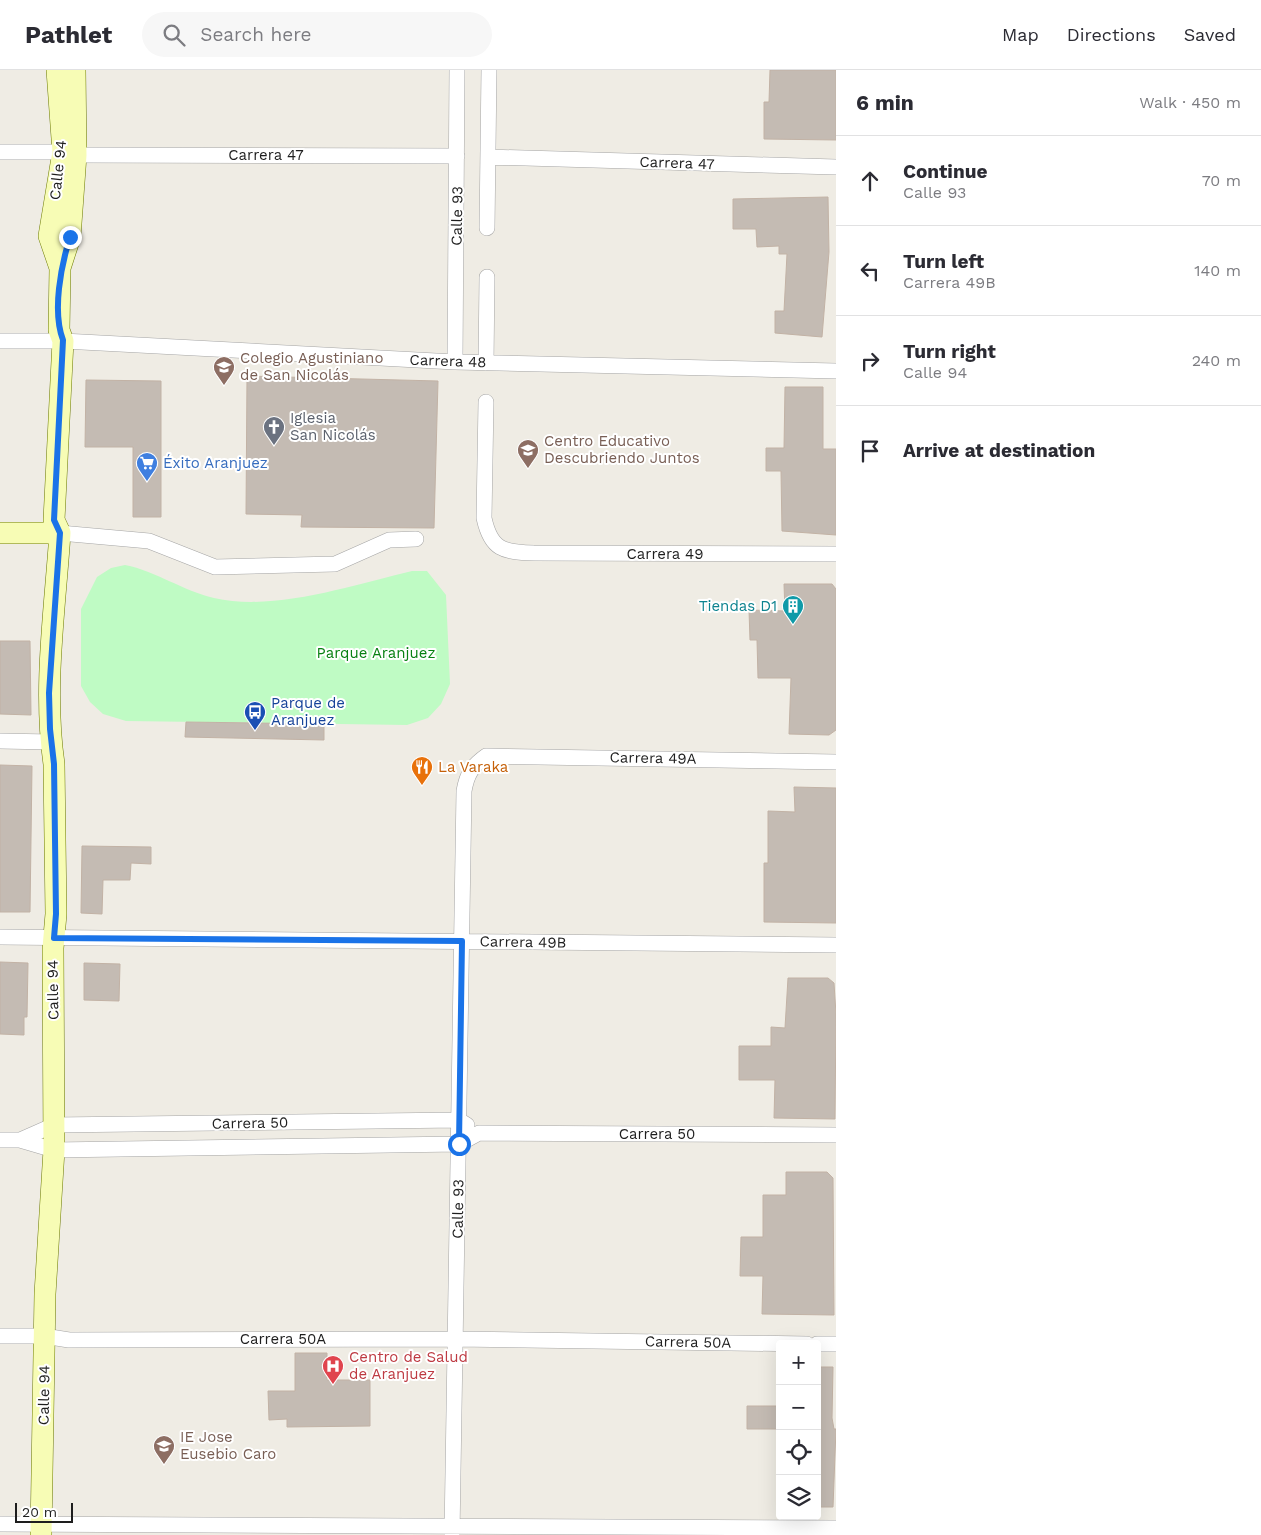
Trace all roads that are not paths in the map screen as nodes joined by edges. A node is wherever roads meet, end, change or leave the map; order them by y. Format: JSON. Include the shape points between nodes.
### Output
{"nodes":[{"id":1,"x":57,"y":70,"type":"edge"},
{"id":2,"x":75,"y":70,"type":"edge"},
{"id":3,"x":457,"y":70,"type":"edge"},
{"id":4,"x":489,"y":70,"type":"edge"},
{"id":5,"x":0,"y":152,"type":"edge"},
{"id":6,"x":69,"y":153,"type":"junction"},
{"id":7,"x":457,"y":156,"type":"junction"},
{"id":8,"x":488,"y":157,"type":"junction"},
{"id":9,"x":836,"y":167,"type":"edge"},
{"id":10,"x":487,"y":228,"type":"dead end"},
{"id":11,"x":487,"y":277,"type":"dead end"},
{"id":12,"x":63,"y":340,"type":"junction"},
{"id":13,"x":0,"y":341,"type":"edge"},
{"id":14,"x":455,"y":362,"type":"junction"},
{"id":15,"x":486,"y":362,"type":"junction"},
{"id":16,"x":836,"y":371,"type":"edge"},
{"id":17,"x":486,"y":402,"type":"dead end"},
{"id":18,"x":0,"y":533,"type":"edge"},
{"id":19,"x":60,"y":533,"type":"junction"},
{"id":20,"x":416,"y":539,"type":"dead end"},
{"id":21,"x":836,"y":554,"type":"edge"},
{"id":22,"x":0,"y":741,"type":"edge"},
{"id":23,"x":51,"y":742,"type":"junction"},
{"id":24,"x":836,"y":762,"type":"edge"},
{"id":25,"x":472,"y":766,"type":"joint"},
{"id":26,"x":0,"y":937,"type":"edge"},
{"id":27,"x":54,"y":938,"type":"junction"},
{"id":28,"x":462,"y":941,"type":"junction"},
{"id":29,"x":836,"y":945,"type":"edge"},
{"id":30,"x":459,"y":1120,"type":"junction"},
{"id":31,"x":54,"y":1125,"type":"junction"},
{"id":32,"x":479,"y":1133,"type":"junction"},
{"id":33,"x":836,"y":1135,"type":"edge"},
{"id":34,"x":0,"y":1140,"type":"edge"},
{"id":35,"x":20,"y":1140,"type":"junction"},
{"id":36,"x":459,"y":1144,"type":"junction"},
{"id":37,"x":54,"y":1150,"type":"junction"},
{"id":38,"x":0,"y":1336,"type":"edge"},
{"id":39,"x":44,"y":1336,"type":"junction"},
{"id":40,"x":456,"y":1339,"type":"junction"},
{"id":41,"x":776,"y":1344,"type":"edge"},
{"id":42,"x":821,"y":1344,"type":"edge"},
{"id":43,"x":836,"y":1344,"type":"edge"},
{"id":44,"x":0,"y":1524,"type":"edge"},
{"id":45,"x":836,"y":1528,"type":"edge"},
{"id":46,"x":41,"y":1530,"type":"edge"},
{"id":47,"x":452,"y":1530,"type":"edge"}],
"edges":[{"from":1,"to":6,"type":"street","name":"Calle 94"},
{"from":2,"to":6,"type":"street","name":"Calle 94"},
{"from":3,"to":7,"type":"street","name":"Calle 93"},
{"from":4,"to":8,"type":"street","name":"Calle 93"},
{"from":5,"to":6,"type":"street","name":"Carrera 47"},
{"from":6,"to":7,"type":"street","name":"Carrera 47"},
{"from":6,"to":12,"type":"street","name":"Calle 94","via":[[70,237],[60,268],[59,330]]},
{"from":7,"to":14,"type":"street","name":"Calle 93"},
{"from":8,"to":9,"type":"street","name":"Carrera 47"},
{"from":8,"to":10,"type":"street","name":"Calle 93"},
{"from":11,"to":15,"type":"street"},
{"from":12,"to":13,"type":"street","name":"Carrera 48"},
{"from":12,"to":14,"type":"street","name":"Carrera 48"},
{"from":12,"to":19,"type":"street","name":"Calle 94","via":[[54,520]]},
{"from":14,"to":15,"type":"street","name":"Carrera 48"},
{"from":15,"to":16,"type":"street","name":"Carrera 48"},
{"from":17,"to":21,"type":"street","name":"Carrera 49","via":[[484,518],[494,545],[506,551]]},
{"from":18,"to":19,"type":"street"},
{"from":19,"to":20,"type":"street","via":[[149,541],[215,567],[335,564],[389,540]]},
{"from":19,"to":23,"type":"street","name":"Calle 94","via":[[49,693]]},
{"from":22,"to":23,"type":"street"},
{"from":23,"to":27,"type":"street","name":"Calle 94","via":[[54,764]]},
{"from":24,"to":25,"type":"street","name":"Carrera 49A","via":[[486,756]]},
{"from":25,"to":28,"type":"street","name":"Calle 93","via":[[464,791]]},
{"from":26,"to":27,"type":"street","name":"Carrera 49B"},
{"from":27,"to":28,"type":"street","name":"Carrera 49B"},
{"from":27,"to":31,"type":"street","name":"Calle 94"},
{"from":28,"to":29,"type":"street","name":"Carrera 49B"},
{"from":28,"to":30,"type":"street","name":"Calle 93"},
{"from":30,"to":31,"type":"street","name":"Carrera 50"},
{"from":30,"to":32,"type":"street"},
{"from":30,"to":36,"type":"street","name":"Calle 93"},
{"from":31,"to":35,"type":"street","name":"Carrera 50"},
{"from":31,"to":37,"type":"street","name":"Calle 94"},
{"from":32,"to":33,"type":"street","name":"Carrera 50"},
{"from":32,"to":36,"type":"street","name":"Carrera 50"},
{"from":34,"to":35,"type":"street","name":"Carrera 50"},
{"from":35,"to":37,"type":"street","name":"Carrera 50"},
{"from":36,"to":37,"type":"street","name":"Carrera 50"},
{"from":36,"to":40,"type":"street","name":"Calle 93"},
{"from":37,"to":39,"type":"street","name":"Calle 94"},
{"from":38,"to":39,"type":"street","name":"Carrera 50A"},
{"from":39,"to":40,"type":"street","name":"Carrera 50A","via":[[70,1340]]},
{"from":39,"to":46,"type":"street","name":"Calle 94"},
{"from":40,"to":41,"type":"street","name":"Carrera 50A"},
{"from":40,"to":47,"type":"street","name":"Calle 93"},
{"from":42,"to":43,"type":"street"},
{"from":44,"to":46,"type":"street"},
{"from":45,"to":47,"type":"street"},
{"from":46,"to":47,"type":"street"}]}
